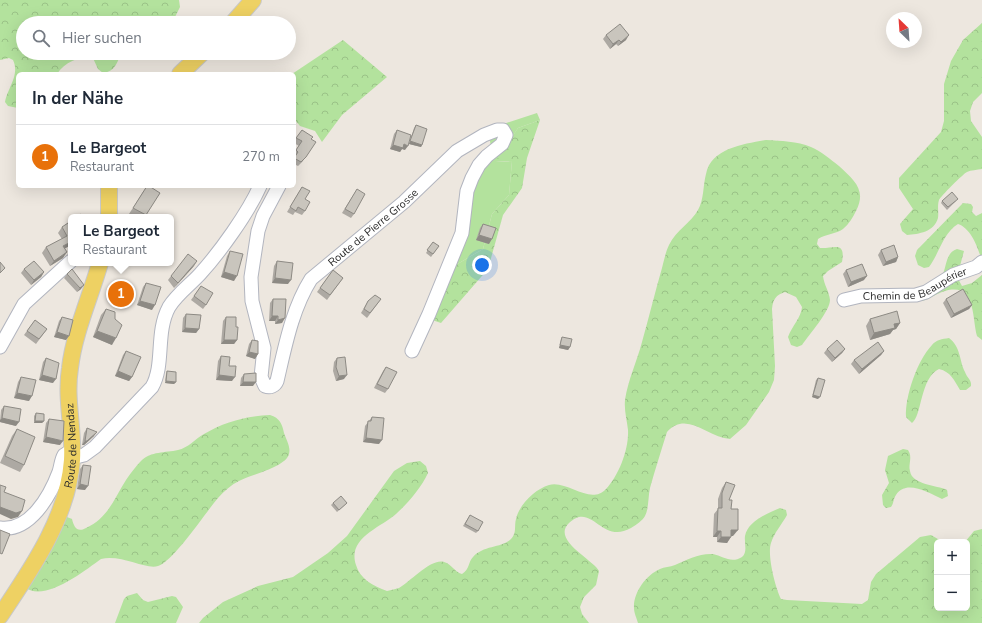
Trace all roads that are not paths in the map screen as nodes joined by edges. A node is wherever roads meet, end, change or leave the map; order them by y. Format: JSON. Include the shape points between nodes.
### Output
{"nodes":[{"id":1,"x":253,"y":0,"type":"edge"},
{"id":2,"x":239,"y":16,"type":"edge"},
{"id":3,"x":195,"y":60,"type":"edge"},
{"id":4,"x":182,"y":72,"type":"edge"},
{"id":5,"x":109,"y":188,"type":"edge"},
{"id":6,"x":259,"y":188,"type":"edge"},
{"id":7,"x":278,"y":188,"type":"edge"},
{"id":8,"x":109,"y":214,"type":"edge"},
{"id":9,"x":982,"y":262,"type":"edge"},
{"id":10,"x":68,"y":264,"type":"edge"},
{"id":11,"x":99,"y":266,"type":"edge"},
{"id":12,"x":844,"y":300,"type":"dead end"},
{"id":13,"x":0,"y":347,"type":"edge"},
{"id":14,"x":412,"y":351,"type":"dead end"},
{"id":15,"x":72,"y":454,"type":"junction"},
{"id":16,"x":0,"y":528,"type":"edge"},
{"id":17,"x":0,"y":616,"type":"edge"}],
"edges":[{"from":1,"to":2,"type":"main road"},
{"from":3,"to":4,"type":"main road"},
{"from":5,"to":8,"type":"main road"},
{"from":6,"to":15,"type":"street","via":[[248,209],[210,262],[170,307],[162,331],[158,374],[152,387],[93,449],[81,456]]},
{"from":7,"to":14,"type":"street","name":"Route de Pierre Grosse","via":[[258,231],[251,277],[252,302],[264,348],[261,380],[269,387],[277,380],[289,334],[311,279],[404,202],[457,151],[490,132],[500,129],[505,133],[504,141],[487,156],[472,178],[462,233]]},
{"from":9,"to":12,"type":"street","name":"Chemin de Beaupérier","via":[[916,295],[865,295]]},
{"from":10,"to":13,"type":"street","via":[[24,304]]},
{"from":11,"to":15,"type":"main road","name":"Route de Nendaz","via":[[70,369]]},
{"from":15,"to":16,"type":"street","via":[[64,454],[49,494],[38,510],[12,528]]},
{"from":15,"to":17,"type":"main road","name":"Route de Nendaz","via":[[66,489],[53,527]]}]}
